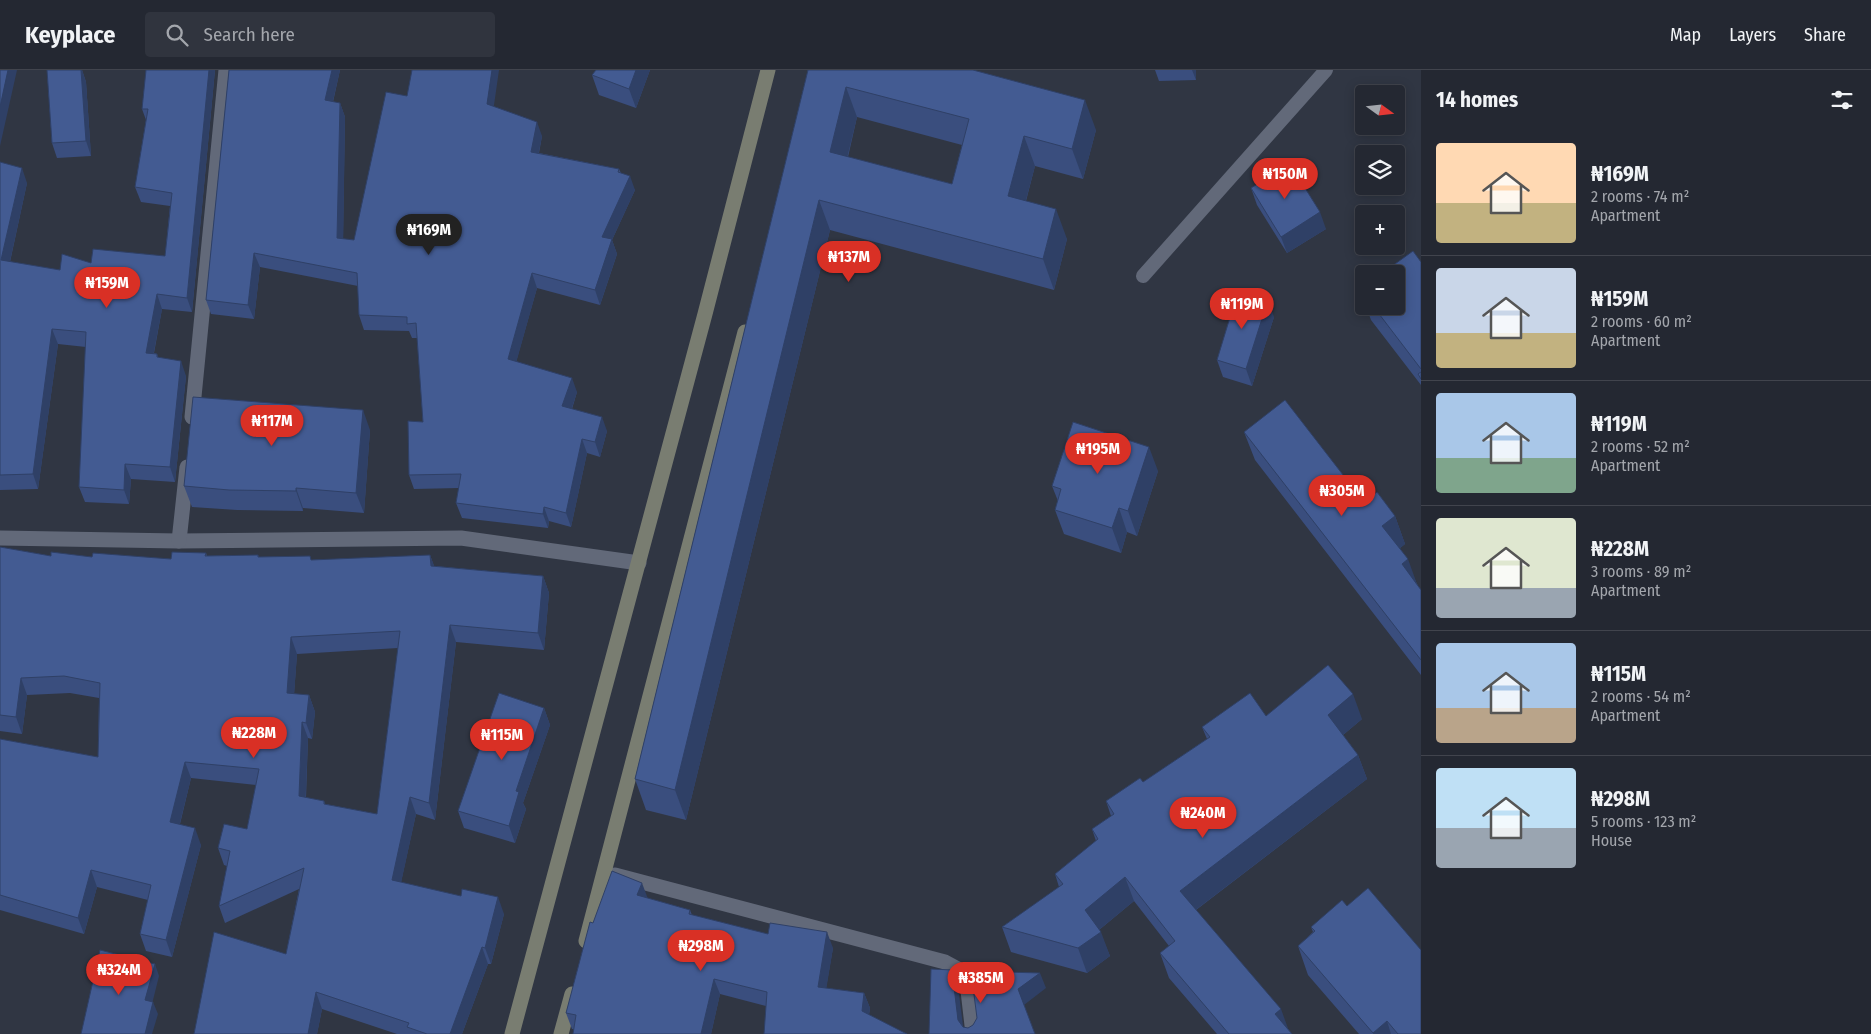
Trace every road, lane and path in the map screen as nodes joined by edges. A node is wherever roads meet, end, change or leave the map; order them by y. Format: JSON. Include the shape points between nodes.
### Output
{"nodes":[{"id":1,"x":226,"y":70,"type":"edge"},
{"id":2,"x":768,"y":70,"type":"edge"},
{"id":3,"x":1326,"y":70,"type":"edge"},
{"id":4,"x":1143,"y":276,"type":"dead end"},
{"id":5,"x":748,"y":319,"type":"edge"},
{"id":6,"x":190,"y":433,"type":"edge"},
{"id":7,"x":188,"y":452,"type":"edge"},
{"id":8,"x":0,"y":538,"type":"edge"},
{"id":9,"x":179,"y":541,"type":"junction"},
{"id":10,"x":639,"y":562,"type":"junction"},
{"id":11,"x":604,"y":872,"type":"junction"},
{"id":12,"x":581,"y":958,"type":"edge"},
{"id":13,"x":576,"y":977,"type":"edge"},
{"id":14,"x":512,"y":1034,"type":"edge"},
{"id":15,"x":561,"y":1034,"type":"edge"},
{"id":16,"x":973,"y":1034,"type":"edge"}],
"edges":[{"from":1,"to":6,"type":"street"},
{"from":2,"to":10,"type":"street"},
{"from":3,"to":4,"type":"lane"},
{"from":5,"to":11,"type":"street"},
{"from":7,"to":9,"type":"street"},
{"from":8,"to":9,"type":"street"},
{"from":9,"to":10,"type":"street","via":[[461,538]]},
{"from":10,"to":14,"type":"street"},
{"from":11,"to":12,"type":"street"},
{"from":11,"to":16,"type":"street","via":[[945,962],[958,969],[967,982]]},
{"from":13,"to":15,"type":"street"}]}
